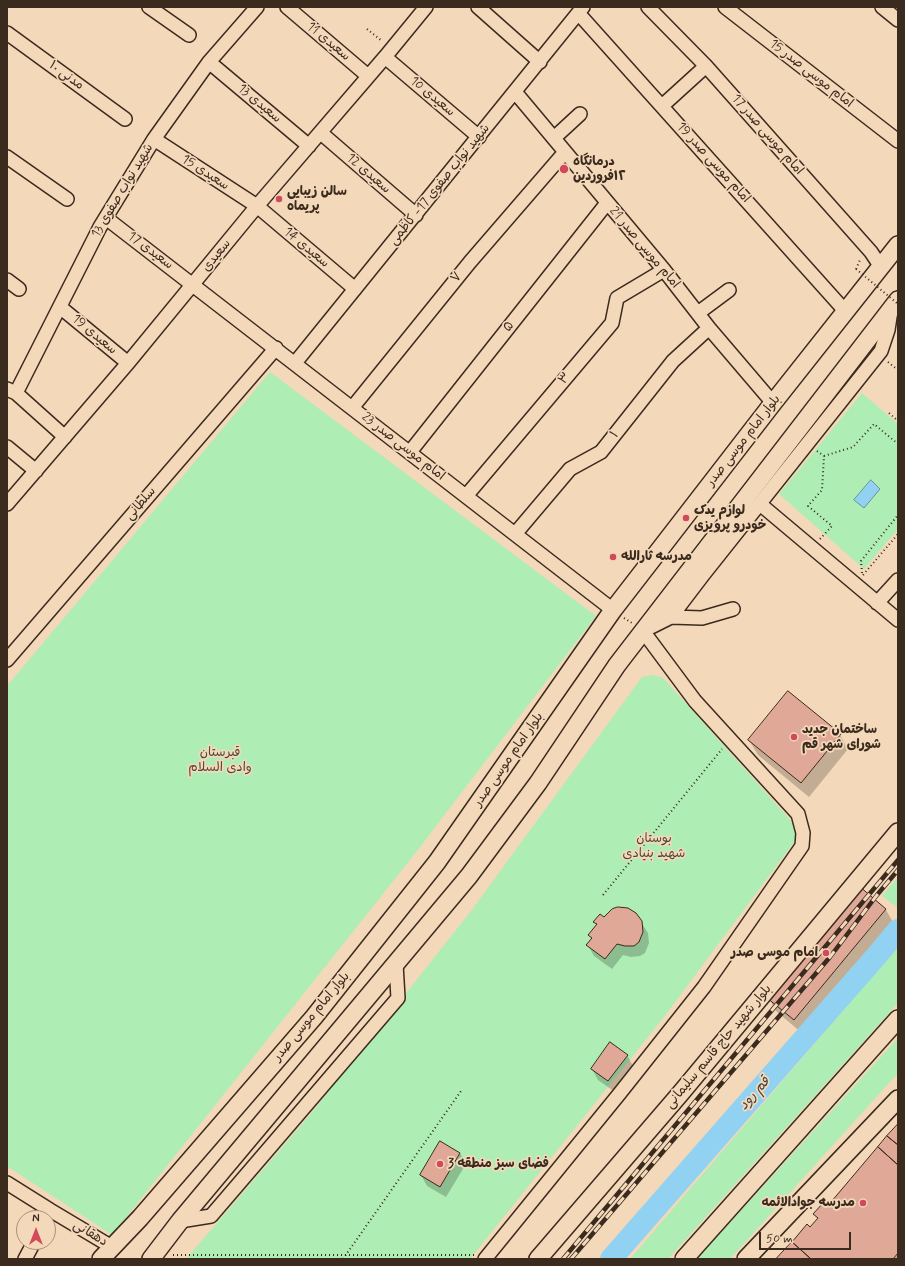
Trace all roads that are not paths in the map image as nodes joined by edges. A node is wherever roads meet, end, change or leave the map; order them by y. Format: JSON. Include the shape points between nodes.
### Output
{"nodes":[{"id":1,"x":149,"y":7,"type":"edge"},
{"id":2,"x":257,"y":7,"type":"edge"},
{"id":3,"x":287,"y":7,"type":"edge"},
{"id":4,"x":426,"y":7,"type":"edge"},
{"id":5,"x":478,"y":7,"type":"edge"},
{"id":6,"x":648,"y":7,"type":"edge"},
{"id":7,"x":725,"y":7,"type":"edge"},
{"id":8,"x":882,"y":7,"type":"edge"},
{"id":9,"x":581,"y":10,"type":"edge"},
{"id":10,"x":898,"y":20,"type":"edge"},
{"id":11,"x":7,"y":33,"type":"edge"},
{"id":12,"x":189,"y":35,"type":"dead end"},
{"id":13,"x":389,"y":53,"type":"junction"},
{"id":14,"x":209,"y":62,"type":"junction"},
{"id":15,"x":540,"y":62,"type":"junction"},
{"id":16,"x":706,"y":66,"type":"junction"},
{"id":17,"x":368,"y":76,"type":"junction"},
{"id":18,"x":515,"y":92,"type":"junction"},
{"id":19,"x":662,"y":106,"type":"junction"},
{"id":20,"x":580,"y":114,"type":"dead end"},
{"id":21,"x":126,"y":119,"type":"dead end"},
{"id":22,"x":321,"y":133,"type":"junction"},
{"id":23,"x":479,"y":137,"type":"junction"},
{"id":24,"x":554,"y":138,"type":"junction"},
{"id":25,"x":154,"y":139,"type":"junction"},
{"id":26,"x":898,"y":141,"type":"edge"},
{"id":27,"x":309,"y":146,"type":"junction"},
{"id":28,"x":565,"y":152,"type":"junction"},
{"id":29,"x":7,"y":157,"type":"edge"},
{"id":30,"x":67,"y":199,"type":"dead end"},
{"id":31,"x":608,"y":203,"type":"junction"},
{"id":32,"x":257,"y":206,"type":"junction"},
{"id":33,"x":416,"y":215,"type":"junction"},
{"id":34,"x":106,"y":218,"type":"junction"},
{"id":35,"x":898,"y":245,"type":"edge"},
{"id":36,"x":881,"y":267,"type":"junction"},
{"id":37,"x":664,"y":270,"type":"junction"},
{"id":38,"x":7,"y":280,"type":"edge"},
{"id":39,"x":193,"y":284,"type":"junction"},
{"id":40,"x":19,"y":289,"type":"dead end"},
{"id":41,"x":355,"y":289,"type":"junction"},
{"id":42,"x":729,"y":290,"type":"dead end"},
{"id":43,"x":896,"y":305,"type":"edge"},
{"id":44,"x":60,"y":307,"type":"junction"},
{"id":45,"x":846,"y":312,"type":"junction"},
{"id":46,"x":698,"y":313,"type":"junction"},
{"id":47,"x":709,"y":328,"type":"junction"},
{"id":48,"x":276,"y":348,"type":"junction"},
{"id":49,"x":128,"y":363,"type":"junction"},
{"id":50,"x":295,"y":363,"type":"junction"},
{"id":51,"x":12,"y":391,"type":"edge"},
{"id":52,"x":773,"y":403,"type":"junction"},
{"id":53,"x":352,"y":408,"type":"junction"},
{"id":54,"x":65,"y":437,"type":"junction"},
{"id":55,"x":7,"y":447,"type":"edge"},
{"id":56,"x":410,"y":452,"type":"junction"},
{"id":57,"x":36,"y":471,"type":"junction"},
{"id":58,"x":466,"y":496,"type":"junction"},
{"id":59,"x":7,"y":504,"type":"edge"},
{"id":60,"x":760,"y":504,"type":"junction"},
{"id":61,"x":515,"y":534,"type":"junction"},
{"id":62,"x":898,"y":580,"type":"edge"},
{"id":63,"x":877,"y":603,"type":"junction"},
{"id":64,"x":732,"y":609,"type":"dead end"},
{"id":65,"x":613,"y":610,"type":"junction"},
{"id":66,"x":670,"y":617,"type":"junction"},
{"id":67,"x":897,"y":618,"type":"edge"},
{"id":68,"x":643,"y":631,"type":"junction"},
{"id":69,"x":7,"y":660,"type":"edge"},
{"id":70,"x":898,"y":832,"type":"edge"},
{"id":71,"x":396,"y":964,"type":"junction"},
{"id":72,"x":898,"y":1019,"type":"edge"},
{"id":73,"x":898,"y":1099,"type":"edge"},
{"id":74,"x":7,"y":1183,"type":"edge"},
{"id":75,"x":43,"y":1210,"type":"edge"},
{"id":76,"x":56,"y":1219,"type":"edge"},
{"id":77,"x":180,"y":1221,"type":"junction"},
{"id":78,"x":30,"y":1250,"type":"edge"},
{"id":79,"x":106,"y":1253,"type":"edge"},
{"id":80,"x":152,"y":1257,"type":"edge"},
{"id":81,"x":486,"y":1257,"type":"edge"},
{"id":82,"x":25,"y":1259,"type":"edge"},
{"id":83,"x":538,"y":1259,"type":"edge"},
{"id":84,"x":684,"y":1259,"type":"edge"},
{"id":85,"x":746,"y":1259,"type":"edge"}],
"edges":[{"from":1,"to":12,"type":"street"},
{"from":2,"to":14,"type":"street","name":"شهید نواب صفوی 13"},
{"from":3,"to":17,"type":"street","name":"سعیدی 11"},
{"from":4,"to":13,"type":"street","name":"سعیدی"},
{"from":5,"to":15,"type":"street"},
{"from":6,"to":16,"type":"street","name":"امام موسی صدر 17"},
{"from":7,"to":26,"type":"street","name":"امام موسی صدر 15"},
{"from":8,"to":10,"type":"street"},
{"from":9,"to":15,"type":"street","name":"شهید نواب صفوی 17- کاظمی"},
{"from":9,"to":19,"type":"street","name":"امام موسی صدر 19"},
{"from":11,"to":21,"type":"street","name":"مدنی ۱۰"},
{"from":13,"to":17,"type":"street","name":"سعیدی"},
{"from":13,"to":23,"type":"street","name":"سعیدی 10"},
{"from":14,"to":25,"type":"street","name":"شهید نواب صفوی 13"},
{"from":14,"to":27,"type":"street","name":"سعیدی 13"},
{"from":15,"to":18,"type":"street","name":"شهید نواب صفوی 17- کاظمی"},
{"from":16,"to":19,"type":"street"},
{"from":16,"to":36,"type":"street","name":"امام موسی صدر 17","via":[[871,252]]},
{"from":17,"to":22,"type":"street","name":"سعیدی"},
{"from":18,"to":23,"type":"street","name":"شهید نواب صفوی 17- کاظمی"},
{"from":18,"to":24,"type":"street","name":"امام موسی صدر 21"},
{"from":19,"to":45,"type":"street","name":"امام موسی صدر 19"},
{"from":20,"to":24,"type":"street"},
{"from":22,"to":27,"type":"street","name":"سعیدی"},
{"from":22,"to":33,"type":"street","name":"سعیدی 12"},
{"from":23,"to":33,"type":"street","name":"شهید نواب صفوی 17- کاظمی"},
{"from":24,"to":28,"type":"street","name":"امام موسی صدر 21"},
{"from":25,"to":32,"type":"street","name":"سعیدی 15"},
{"from":25,"to":34,"type":"street","name":"شهید نواب صفوی 13"},
{"from":27,"to":32,"type":"street","name":"سعیدی"},
{"from":28,"to":31,"type":"street","name":"امام موسی صدر 21"},
{"from":28,"to":53,"type":"street","name":"۷","via":[[470,262]]},
{"from":29,"to":30,"type":"street"},
{"from":31,"to":37,"type":"street","name":"امام موسی صدر 21"},
{"from":31,"to":56,"type":"street","name":"۵"},
{"from":32,"to":39,"type":"street","name":"سعیدی"},
{"from":32,"to":41,"type":"street","name":"سعیدی 14"},
{"from":33,"to":41,"type":"street","name":"شهید نواب صفوی 17- کاظمی"},
{"from":34,"to":39,"type":"street","name":"سعیدی 17"},
{"from":34,"to":44,"type":"street","name":"شهید نواب صفوی 13"},
{"from":35,"to":36,"type":"main road","name":"بلوار امام موسی صدر"},
{"from":36,"to":45,"type":"main road","name":"بلوار امام موسی صدر"},
{"from":37,"to":46,"type":"street","name":"امام موسی صدر 21"},
{"from":37,"to":58,"type":"street","name":"۳","via":[[617,298],[612,323]]},
{"from":38,"to":40,"type":"street"},
{"from":39,"to":48,"type":"street","name":"امام موسی صدر 23"},
{"from":39,"to":49,"type":"street","name":"سعیدی"},
{"from":41,"to":50,"type":"street","name":"شهید نواب صفوی 17- کاظمی"},
{"from":42,"to":46,"type":"street"},
{"from":43,"to":60,"type":"street","via":[[881,351]]},
{"from":43,"to":68,"type":"main road"},
{"from":44,"to":49,"type":"street","name":"سعیدی 19"},
{"from":44,"to":51,"type":"street","name":"شهید نواب صفوی 13"},
{"from":45,"to":52,"type":"main road","name":"بلوار امام موسی صدر"},
{"from":46,"to":47,"type":"street","name":"امام موسی صدر 21"},
{"from":47,"to":52,"type":"street","name":"امام موسی صدر 21"},
{"from":47,"to":61,"type":"street","name":"۱","via":[[673,361],[601,452],[570,469]]},
{"from":48,"to":50,"type":"street","name":"امام موسی صدر 23"},
{"from":48,"to":69,"type":"street","name":"سلطانی"},
{"from":49,"to":54,"type":"street","name":"سعیدی"},
{"from":50,"to":53,"type":"street","name":"امام موسی صدر 23"},
{"from":51,"to":54,"type":"street"},
{"from":52,"to":65,"type":"main road","name":"بلوار امام موسی صدر"},
{"from":53,"to":56,"type":"street","name":"امام موسی صدر 23"},
{"from":54,"to":57,"type":"street","name":"سعیدی"},
{"from":55,"to":57,"type":"street"},
{"from":56,"to":58,"type":"street","name":"امام موسی صدر 23"},
{"from":57,"to":59,"type":"street","name":"سعیدی"},
{"from":58,"to":61,"type":"street","name":"امام موسی صدر 23"},
{"from":60,"to":63,"type":"street"},
{"from":60,"to":66,"type":"street"},
{"from":61,"to":65,"type":"street","name":"امام موسی صدر 23"},
{"from":62,"to":63,"type":"street"},
{"from":63,"to":67,"type":"street"},
{"from":64,"to":66,"type":"street","via":[[702,618]]},
{"from":65,"to":79,"type":"main road","name":"بلوار امام موسی صدر","via":[[437,862],[309,1022],[140,1218]]},
{"from":66,"to":68,"type":"street"},
{"from":68,"to":71,"type":"main road","via":[[617,665],[538,783],[478,864]]},
{"from":68,"to":81,"type":"street","via":[[695,700],[798,814],[803,834],[802,846],[704,987]]},
{"from":70,"to":83,"type":"main road","name":"بلوار شهید حاج قاسم سلیمانی","via":[[680,1094]]},
{"from":71,"to":77,"type":"main road"},
{"from":71,"to":77,"type":"street","via":[[398,998],[211,1216]]},
{"from":72,"to":84,"type":"main road"},
{"from":73,"to":85,"type":"main road"},
{"from":74,"to":75,"type":"street","name":"دهقانی"},
{"from":76,"to":79,"type":"street","name":"دهقانی"},
{"from":77,"to":80,"type":"main road"},
{"from":78,"to":82,"type":"street"}]}
